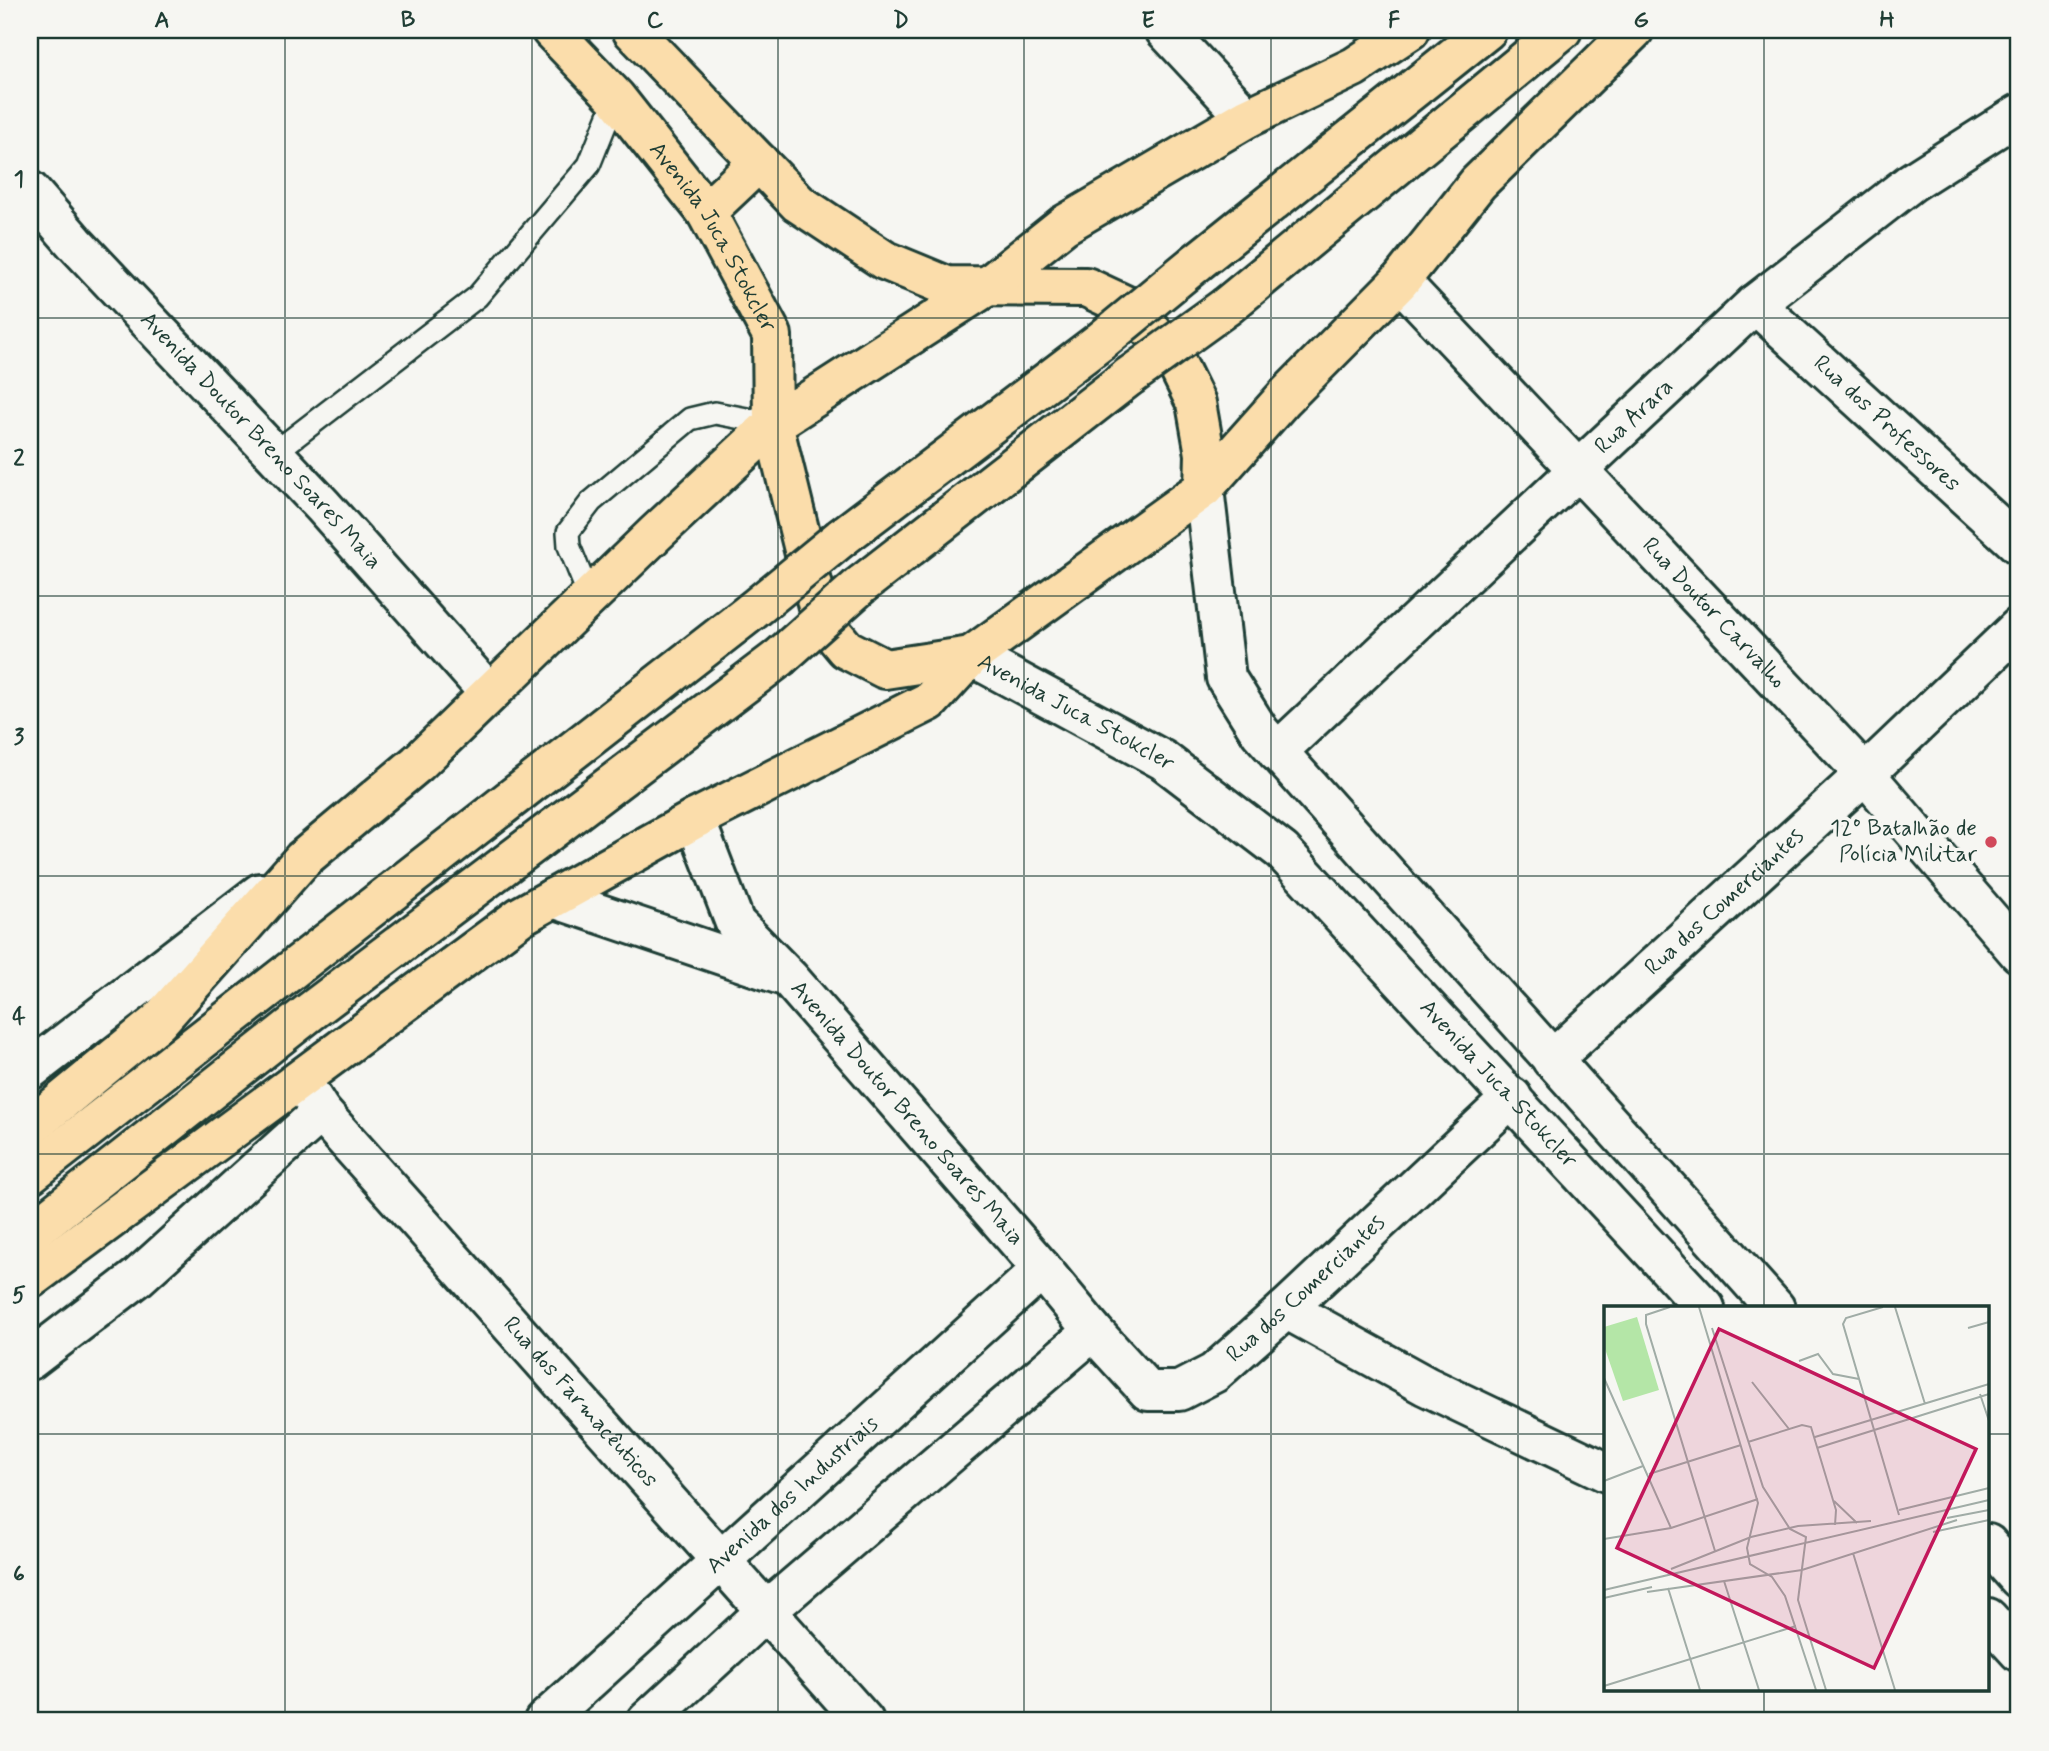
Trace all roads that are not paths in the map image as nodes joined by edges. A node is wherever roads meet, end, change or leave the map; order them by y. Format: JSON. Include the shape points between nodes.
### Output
{"nodes":[{"id":1,"x":551,"y":30,"type":"edge"},
{"id":2,"x":1165,"y":30,"type":"edge"},
{"id":3,"x":1410,"y":30,"type":"edge"},
{"id":4,"x":1487,"y":30,"type":"edge"},
{"id":5,"x":1562,"y":30,"type":"edge"},
{"id":6,"x":1634,"y":30,"type":"edge"},
{"id":7,"x":644,"y":34,"type":"edge"},
{"id":8,"x":616,"y":97,"type":"junction"},
{"id":9,"x":2019,"y":114,"type":"edge"},
{"id":10,"x":1247,"y":118,"type":"junction"},
{"id":11,"x":759,"y":162,"type":"junction"},
{"id":12,"x":30,"y":191,"type":"edge"},
{"id":13,"x":706,"y":212,"type":"junction"},
{"id":14,"x":1399,"y":281,"type":"junction"},
{"id":15,"x":989,"y":285,"type":"junction"},
{"id":16,"x":1755,"y":304,"type":"junction"},
{"id":17,"x":773,"y":424,"type":"junction"},
{"id":18,"x":274,"y":453,"type":"junction"},
{"id":19,"x":1577,"y":469,"type":"junction"},
{"id":20,"x":1204,"y":488,"type":"junction"},
{"id":21,"x":2019,"y":545,"type":"edge"},
{"id":22,"x":589,"y":596,"type":"junction"},
{"id":23,"x":2019,"y":628,"type":"edge"},
{"id":24,"x":971,"y":656,"type":"junction"},
{"id":25,"x":489,"y":693,"type":"junction"},
{"id":26,"x":1277,"y":752,"type":"junction"},
{"id":27,"x":1865,"y":774,"type":"junction"},
{"id":28,"x":695,"y":819,"type":"junction"},
{"id":29,"x":303,"y":859,"type":"junction"},
{"id":30,"x":553,"y":898,"type":"junction"},
{"id":31,"x":2019,"y":953,"type":"edge"},
{"id":32,"x":789,"y":978,"type":"junction"},
{"id":33,"x":1552,"y":1060,"type":"junction"},
{"id":34,"x":30,"y":1070,"type":"edge"},
{"id":35,"x":300,"y":1080,"type":"junction"},
{"id":36,"x":1512,"y":1097,"type":"junction"},
{"id":37,"x":321,"y":1112,"type":"junction"},
{"id":38,"x":30,"y":1127,"type":"edge"},
{"id":39,"x":30,"y":1174,"type":"edge"},
{"id":40,"x":30,"y":1233,"type":"edge"},
{"id":41,"x":1042,"y":1269,"type":"junction"},
{"id":42,"x":30,"y":1279,"type":"edge"},
{"id":43,"x":1703,"y":1306,"type":"edge"},
{"id":44,"x":1773,"y":1306,"type":"edge"},
{"id":45,"x":1286,"y":1309,"type":"junction"},
{"id":46,"x":1093,"y":1331,"type":"junction"},
{"id":47,"x":30,"y":1360,"type":"edge"},
{"id":48,"x":1148,"y":1391,"type":"joint"},
{"id":49,"x":1604,"y":1471,"type":"edge"},
{"id":50,"x":1990,"y":1546,"type":"edge"},
{"id":51,"x":719,"y":1561,"type":"junction"},
{"id":52,"x":2019,"y":1579,"type":"edge"},
{"id":53,"x":765,"y":1612,"type":"junction"},
{"id":54,"x":1990,"y":1620,"type":"edge"},
{"id":55,"x":2019,"y":1652,"type":"edge"},
{"id":56,"x":544,"y":1721,"type":"edge"},
{"id":57,"x":647,"y":1721,"type":"edge"},
{"id":58,"x":864,"y":1721,"type":"edge"}],
"edges":[{"from":1,"to":8,"type":"main road","name":"Avenida Juca Stokcler"},
{"from":2,"to":10,"type":"street"},
{"from":3,"to":10,"type":"main road","via":[[1354,67]]},
{"from":4,"to":39,"type":"main road","bridge":true,"via":[[1101,341],[841,538]]},
{"from":5,"to":40,"type":"main road","bridge":true,"via":[[1227,306],[861,585],[779,658],[310,1012]]},
{"from":6,"to":14,"type":"main road","via":[[1478,183]]},
{"from":7,"to":11,"type":"main road"},
{"from":8,"to":13,"type":"main road","name":"Avenida Juca Stokcler"},
{"from":8,"to":18,"type":"lane","via":[[589,165],[477,297]]},
{"from":9,"to":16,"type":"street","name":"Rua Arara","via":[[1912,182]]},
{"from":10,"to":15,"type":"main road","via":[[1064,225]]},
{"from":11,"to":13,"type":"main road"},
{"from":11,"to":15,"type":"main road","via":[[798,203],[884,260],[947,285]]},
{"from":12,"to":18,"type":"street","name":"Avenida Doutor Breno Soares Maia"},
{"from":13,"to":17,"type":"main road","name":"Avenida Juca Stokcler","via":[[772,335]]},
{"from":14,"to":19,"type":"street","name":"Rua Doutor Carvalho"},
{"from":14,"to":20,"type":"main road"},
{"from":15,"to":17,"type":"main road"},
{"from":15,"to":20,"type":"main road","via":[[1086,286],[1131,309],[1172,354],[1196,403],[1205,454]]},
{"from":16,"to":19,"type":"street","name":"Rua Arara"},
{"from":16,"to":21,"type":"street","name":"Rua dos Professores"},
{"from":17,"to":22,"type":"main road"},
{"from":17,"to":22,"type":"lane","via":[[715,413],[690,419],[592,502],[568,532]]},
{"from":17,"to":24,"type":"main road","name":"Avenida Juca Stokcler","via":[[821,619],[846,649],[886,669]]},
{"from":18,"to":25,"type":"street","name":"Avenida Doutor Breno Soares Maia"},
{"from":19,"to":26,"type":"street","name":"Rua Arara"},
{"from":19,"to":27,"type":"street","name":"Rua Doutor Carvalho"},
{"from":20,"to":24,"type":"main road"},
{"from":20,"to":26,"type":"street","via":[[1226,678]]},
{"from":22,"to":25,"type":"main road"},
{"from":23,"to":27,"type":"street","name":"Rua dos Comerciantes"},
{"from":24,"to":28,"type":"main road","via":[[930,701]]},
{"from":24,"to":36,"type":"street","name":"Avenida Juca Stokcler","via":[[1163,760],[1282,851]]},
{"from":25,"to":29,"type":"main road","via":[[418,763]]},
{"from":26,"to":33,"type":"street"},
{"from":27,"to":31,"type":"street","name":"Rua Doutor Carvalho"},
{"from":27,"to":33,"type":"street","name":"Rua dos Comerciantes"},
{"from":28,"to":30,"type":"main road"},
{"from":28,"to":32,"type":"street","name":"Avenida Doutor Breno Soares Maia","via":[[735,923]]},
{"from":29,"to":34,"type":"street"},
{"from":29,"to":38,"type":"main road","via":[[158,1022]]},
{"from":30,"to":32,"type":"street"},
{"from":30,"to":35,"type":"main road","via":[[521,916]]},
{"from":32,"to":41,"type":"street","name":"Avenida Doutor Breno Soares Maia"},
{"from":33,"to":44,"type":"street"},
{"from":35,"to":37,"type":"street","name":"Rua dos Farmacêuticos"},
{"from":35,"to":42,"type":"main road"},
{"from":36,"to":43,"type":"street","name":"Avenida Juca Stokcler"},
{"from":36,"to":45,"type":"street","name":"Rua dos Comerciantes"},
{"from":37,"to":47,"type":"street","via":[[137,1278]]},
{"from":37,"to":51,"type":"street","name":"Rua dos Farmacêuticos"},
{"from":41,"to":46,"type":"street","name":"Avenida Doutor Breno Soares Maia"},
{"from":41,"to":51,"type":"street","name":"Avenida dos Industriais"},
{"from":45,"to":48,"type":"street","name":"Rua dos Comerciantes","via":[[1213,1373],[1179,1391]]},
{"from":45,"to":49,"type":"street","via":[[1426,1387]]},
{"from":46,"to":48,"type":"street","name":"Avenida Doutor Breno Soares Maia"},
{"from":46,"to":53,"type":"street"},
{"from":50,"to":52,"type":"street"},
{"from":51,"to":53,"type":"street","name":"Rua dos Farmacêuticos"},
{"from":51,"to":56,"type":"street","name":"Avenida dos Industriais"},
{"from":53,"to":57,"type":"street"},
{"from":53,"to":58,"type":"street","name":"Rua dos Farmacêuticos"},
{"from":54,"to":55,"type":"street"}]}
